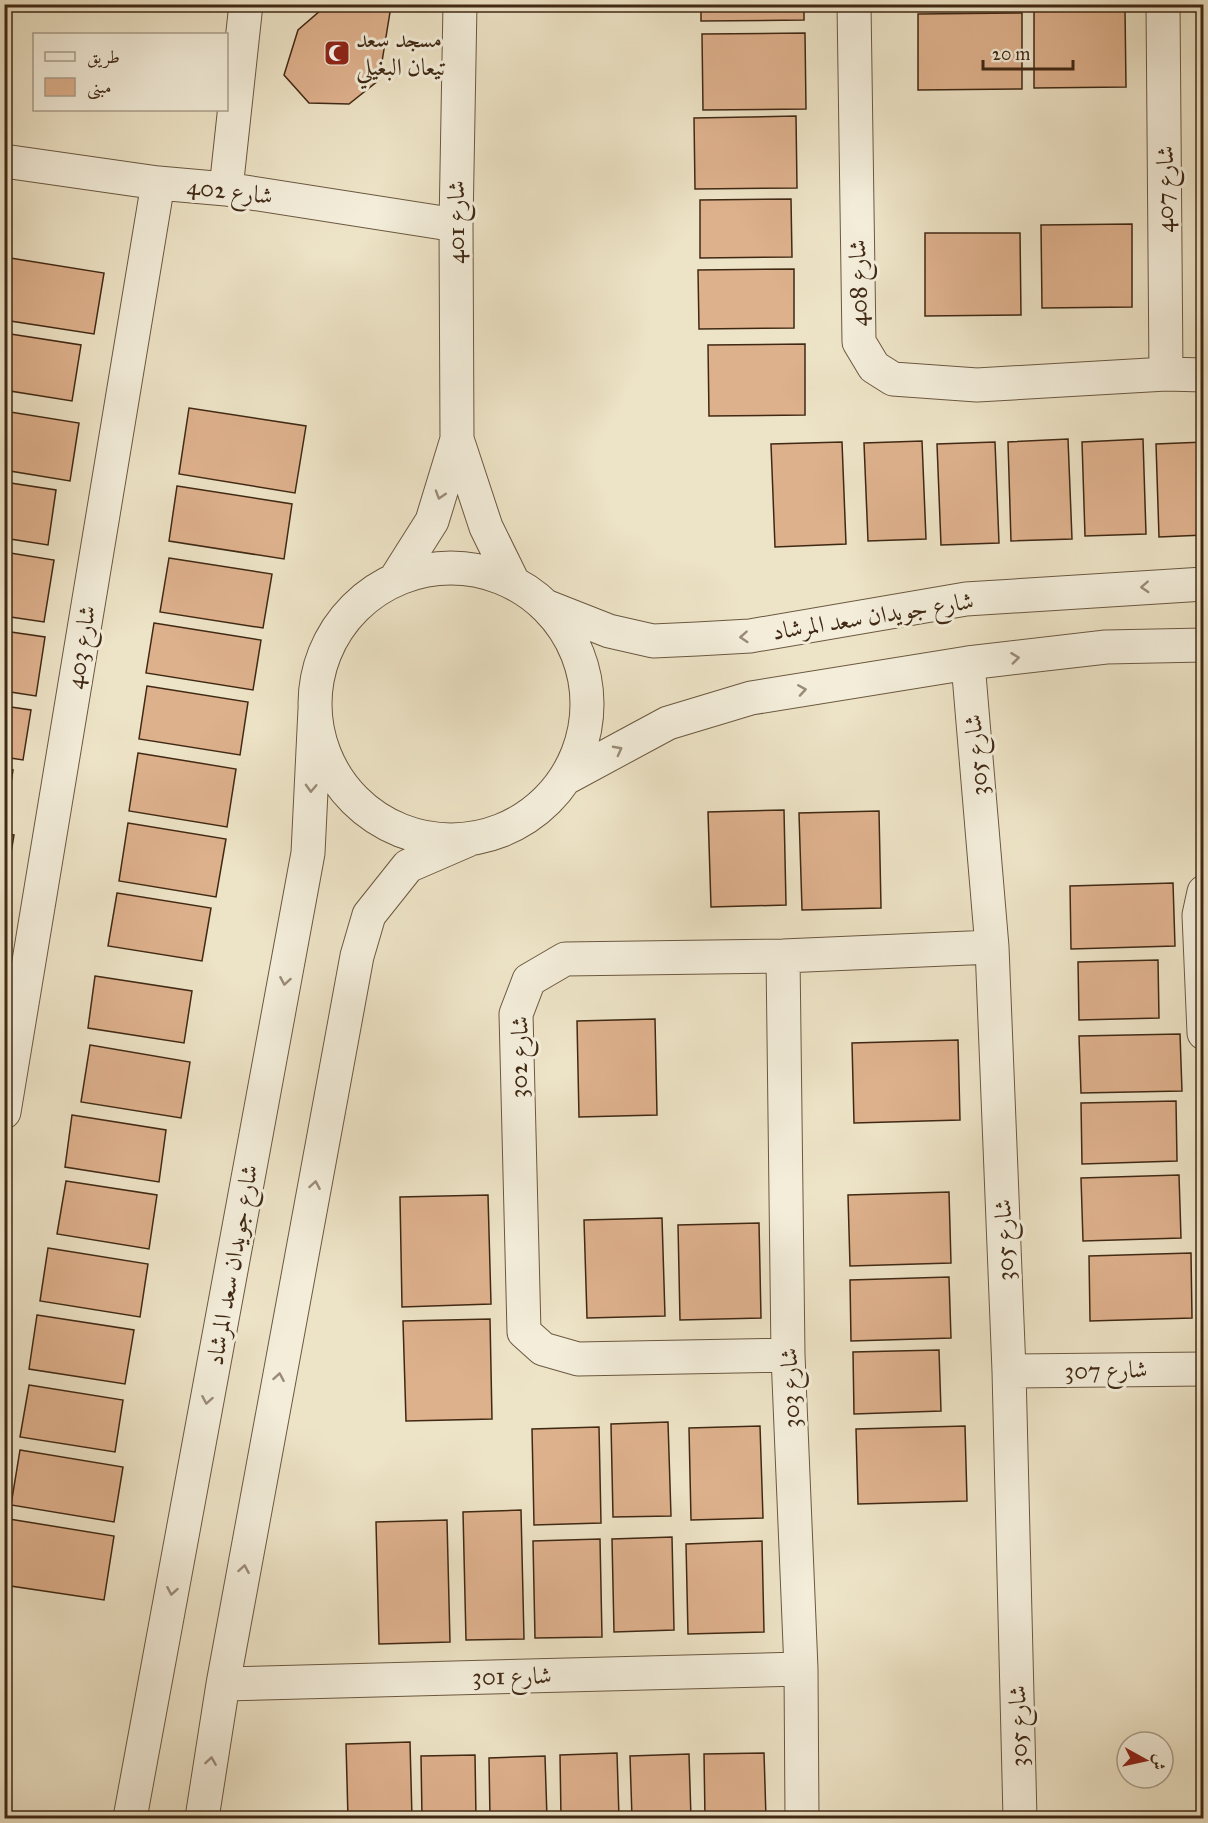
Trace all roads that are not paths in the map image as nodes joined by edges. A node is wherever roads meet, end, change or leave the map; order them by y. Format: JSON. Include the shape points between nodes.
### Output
{"nodes":[{"id":1,"x":246,"y":4,"type":"edge"},
{"id":2,"x":460,"y":4,"type":"edge"},
{"id":3,"x":855,"y":4,"type":"edge"},
{"id":4,"x":1163,"y":4,"type":"edge"},
{"id":5,"x":4,"y":161,"type":"edge"},
{"id":6,"x":158,"y":183,"type":"junction"},
{"id":7,"x":226,"y":189,"type":"junction"},
{"id":8,"x":456,"y":225,"type":"junction"},
{"id":9,"x":1166,"y":374,"type":"junction"},
{"id":10,"x":1203,"y":375,"type":"edge"},
{"id":11,"x":457,"y":439,"type":"junction"},
{"id":12,"x":396,"y":578,"type":"junction"},
{"id":13,"x":512,"y":580,"type":"junction"},
{"id":14,"x":1203,"y":584,"type":"edge"},
{"id":15,"x":548,"y":607,"type":"junction"},
{"id":16,"x":1203,"y":645,"type":"edge"},
{"id":17,"x":968,"y":663,"type":"junction"},
{"id":18,"x":315,"y":709,"type":"junction"},
{"id":19,"x":566,"y":778,"type":"junction"},
{"id":20,"x":468,"y":840,"type":"junction"},
{"id":21,"x":1203,"y":892,"type":"edge"},
{"id":22,"x":992,"y":947,"type":"junction"},
{"id":23,"x":783,"y":956,"type":"junction"},
{"id":24,"x":1203,"y":1033,"type":"edge"},
{"id":25,"x":4,"y":1112,"type":"edge"},
{"id":26,"x":789,"y":1355,"type":"junction"},
{"id":27,"x":1203,"y":1369,"type":"edge"},
{"id":28,"x":1009,"y":1371,"type":"junction"},
{"id":29,"x":801,"y":1669,"type":"junction"},
{"id":30,"x":223,"y":1684,"type":"junction"},
{"id":31,"x":130,"y":1818,"type":"edge"},
{"id":32,"x":202,"y":1818,"type":"edge"},
{"id":33,"x":802,"y":1818,"type":"edge"},
{"id":34,"x":1020,"y":1818,"type":"edge"}],
"edges":[{"from":1,"to":7,"type":"street"},
{"from":2,"to":8,"type":"street","name":"شارع 401"},
{"from":3,"to":9,"type":"street","name":"شارع 408","via":[[859,342],[874,367],[893,379],[977,385]]},
{"from":4,"to":9,"type":"street","name":"شارع 407"},
{"from":5,"to":6,"type":"street","name":"شارع 402"},
{"from":6,"to":7,"type":"street","name":"شارع 402"},
{"from":6,"to":25,"type":"street","name":"شارع 403"},
{"from":7,"to":8,"type":"street","name":"شارع 402"},
{"from":8,"to":11,"type":"street","name":"شارع 401"},
{"from":9,"to":10,"type":"street","name":"شارع 408"},
{"from":11,"to":12,"type":"street","name":"شارع 401","one_way":true,"via":[[432,521]]},
{"from":11,"to":13,"type":"street","name":"شارع 401","via":[[486,527]]},
{"from":12,"to":13,"type":"street","via":[[434,567],[474,568]]},
{"from":12,"to":18,"type":"street","name":"شارع جويدان سعد المرشاد","via":[[362,600],[335,631],[320,668]]},
{"from":13,"to":15,"type":"street"},
{"from":14,"to":15,"type":"street","name":"شارع جويدان سعد المرشاد","one_way":true,"via":[[966,599],[750,636],[686,640],[653,641],[609,631]]},
{"from":15,"to":19,"type":"street","via":[[574,644],[587,689],[584,735]]},
{"from":17,"to":16,"type":"street","one_way":true,"via":[[1106,647]]},
{"from":19,"to":17,"type":"street","one_way":true,"via":[[668,723],[751,698]]},
{"from":17,"to":22,"type":"street","name":"شارع 305"},
{"from":18,"to":20,"type":"street","via":[[326,757],[338,782],[363,808],[394,828],[420,837]]},
{"from":18,"to":31,"type":"street","name":"شارع جويدان سعد المرشاد","one_way":true,"via":[[308,853]]},
{"from":19,"to":20,"type":"street","via":[[540,808],[507,829]]},
{"from":30,"to":20,"type":"street","one_way":true,"via":[[357,956],[369,915],[408,866]]},
{"from":21,"to":24,"type":"street","via":[[1199,915]]},
{"from":22,"to":23,"type":"street","name":"شارع 302"},
{"from":22,"to":28,"type":"street","name":"شارع 305"},
{"from":23,"to":26,"type":"street","name":"شارع 303"},
{"from":23,"to":26,"type":"street","name":"شارع 302","via":[[565,958],[529,980],[516,1014],[524,1332],[543,1349],[578,1359]]},
{"from":26,"to":29,"type":"street","name":"شارع 303"},
{"from":27,"to":28,"type":"street","name":"شارع 307"},
{"from":28,"to":34,"type":"street","name":"شارع 305"},
{"from":29,"to":30,"type":"street","name":"شارع 301"},
{"from":29,"to":33,"type":"street","name":"شارع 303"},
{"from":32,"to":30,"type":"street","one_way":true}]}
